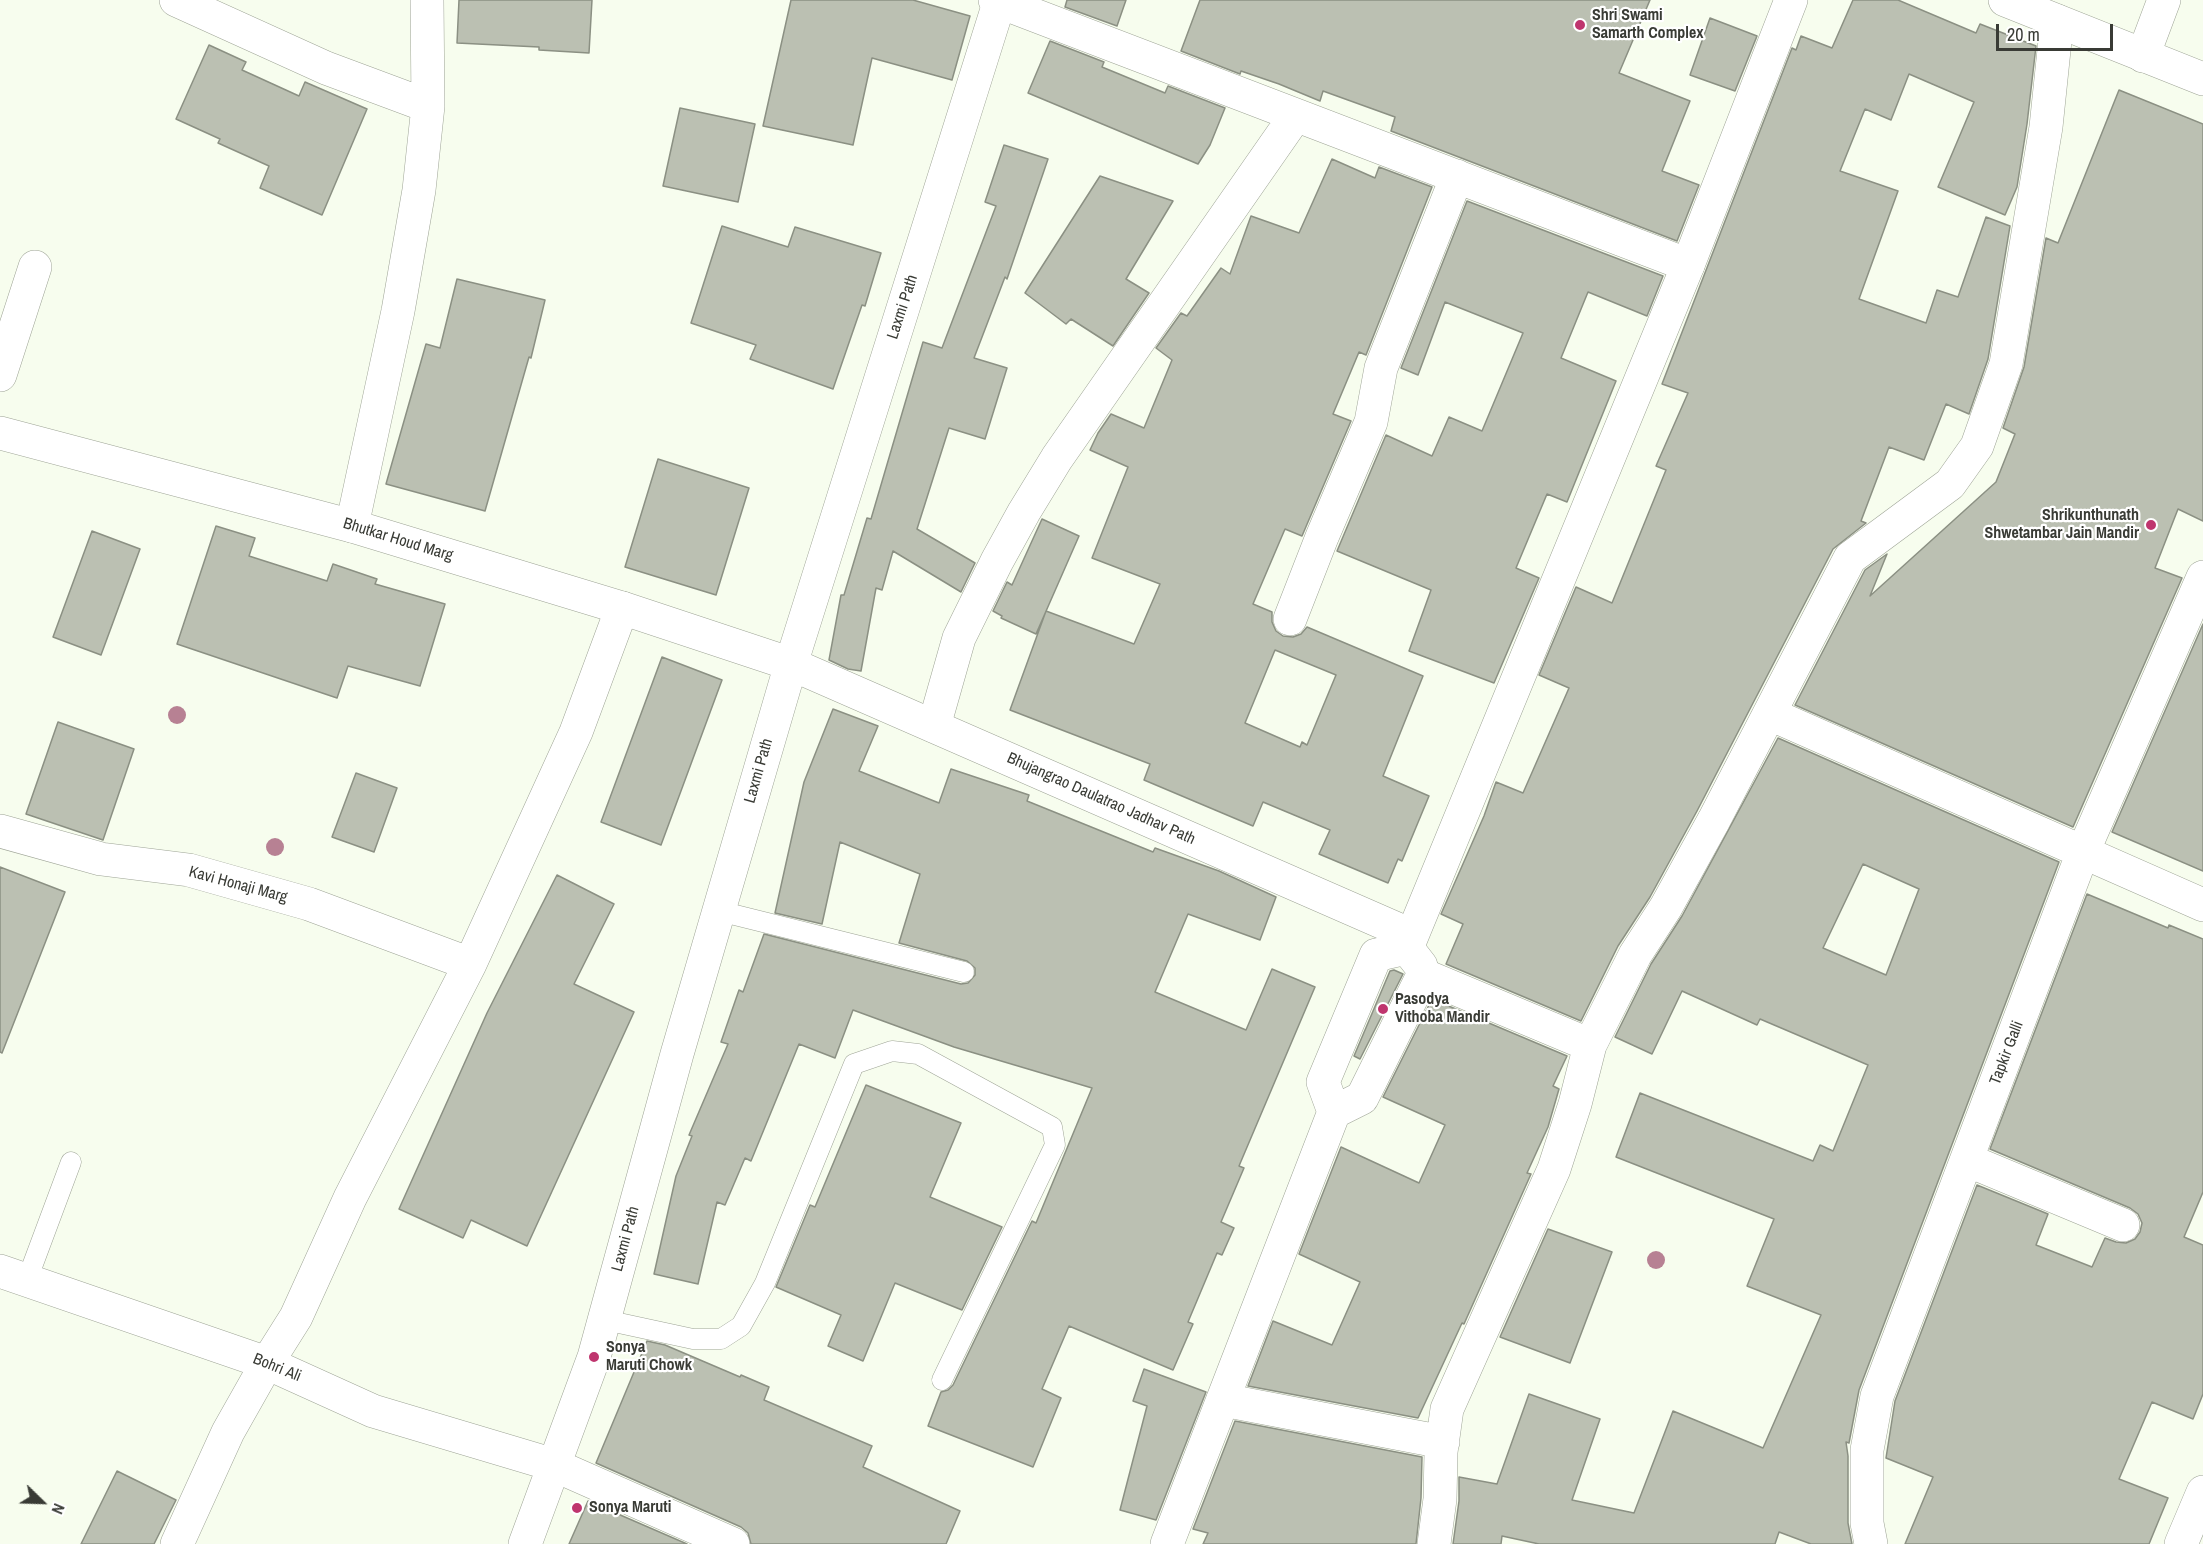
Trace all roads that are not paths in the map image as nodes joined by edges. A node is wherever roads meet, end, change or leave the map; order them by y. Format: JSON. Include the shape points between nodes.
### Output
{"nodes":[{"id":1,"x":176,"y":0,"type":"edge"},
{"id":2,"x":427,"y":0,"type":"edge"},
{"id":3,"x":1791,"y":0,"type":"edge"},
{"id":4,"x":2005,"y":0,"type":"edge"},
{"id":5,"x":2164,"y":0,"type":"edge"},
{"id":6,"x":998,"y":1,"type":"edge"},
{"id":7,"x":2057,"y":21,"type":"junction"},
{"id":8,"x":2143,"y":56,"type":"junction"},
{"id":9,"x":2203,"y":79,"type":"edge"},
{"id":10,"x":428,"y":106,"type":"junction"},
{"id":11,"x":1296,"y":115,"type":"junction"},
{"id":12,"x":1456,"y":176,"type":"junction"},
{"id":13,"x":1688,"y":265,"type":"junction"},
{"id":14,"x":35,"y":267,"type":"dead end"},
{"id":15,"x":0,"y":375,"type":"edge"},
{"id":16,"x":0,"y":433,"type":"edge"},
{"id":17,"x":352,"y":526,"type":"junction"},
{"id":18,"x":2203,"y":577,"type":"edge"},
{"id":19,"x":622,"y":608,"type":"junction"},
{"id":20,"x":1290,"y":619,"type":"dead end"},
{"id":21,"x":791,"y":664,"type":"junction"},
{"id":22,"x":1770,"y":714,"type":"junction"},
{"id":23,"x":934,"y":726,"type":"junction"},
{"id":24,"x":0,"y":831,"type":"edge"},
{"id":25,"x":2083,"y":852,"type":"junction"},
{"id":26,"x":2203,"y":905,"type":"edge"},
{"id":27,"x":719,"y":911,"type":"junction"},
{"id":28,"x":1414,"y":952,"type":"junction"},
{"id":29,"x":470,"y":963,"type":"junction"},
{"id":30,"x":964,"y":972,"type":"dead end"},
{"id":31,"x":1590,"y":1045,"type":"junction"},
{"id":32,"x":1334,"y":1112,"type":"junction"},
{"id":33,"x":1967,"y":1160,"type":"junction"},
{"id":34,"x":71,"y":1162,"type":"dead end"},
{"id":35,"x":2123,"y":1226,"type":"dead end"},
{"id":36,"x":13,"y":1275,"type":"edge"},
{"id":37,"x":605,"y":1320,"type":"junction"},
{"id":38,"x":267,"y":1363,"type":"junction"},
{"id":39,"x":942,"y":1380,"type":"dead end"},
{"id":40,"x":1223,"y":1400,"type":"junction"},
{"id":41,"x":1443,"y":1442,"type":"junction"},
{"id":42,"x":554,"y":1465,"type":"junction"},
{"id":43,"x":2203,"y":1492,"type":"edge"},
{"id":44,"x":2185,"y":1542,"type":"edge"},
{"id":45,"x":177,"y":1544,"type":"edge"},
{"id":46,"x":525,"y":1544,"type":"edge"},
{"id":47,"x":733,"y":1544,"type":"edge"},
{"id":48,"x":1167,"y":1544,"type":"edge"},
{"id":49,"x":1434,"y":1544,"type":"edge"},
{"id":50,"x":1871,"y":1544,"type":"edge"}],
"edges":[{"from":1,"to":10,"type":"main road","via":[[326,68]]},
{"from":2,"to":10,"type":"main road"},
{"from":3,"to":13,"type":"main road"},
{"from":4,"to":7,"type":"main road"},
{"from":5,"to":8,"type":"main road"},
{"from":6,"to":11,"type":"main road"},
{"from":6,"to":21,"type":"main road","name":"Laxmi Path"},
{"from":7,"to":8,"type":"main road"},
{"from":7,"to":22,"type":"main road","via":[[2046,127],[2006,364],[1977,446],[1950,484],[1850,558]]},
{"from":8,"to":9,"type":"main road"},
{"from":10,"to":17,"type":"main road","via":[[419,190],[398,311]]},
{"from":11,"to":12,"type":"main road"},
{"from":11,"to":23,"type":"main road","via":[[1057,458],[1024,512],[959,638]]},
{"from":12,"to":13,"type":"main road"},
{"from":12,"to":20,"type":"main road","via":[[1381,368],[1371,422]]},
{"from":13,"to":28,"type":"main road"},
{"from":14,"to":15,"type":"main road"},
{"from":16,"to":17,"type":"main road","name":"Bhutkar Houd Marg"},
{"from":17,"to":19,"type":"main road","name":"Bhutkar Houd Marg"},
{"from":18,"to":25,"type":"main road","name":"Tapkir Galli"},
{"from":19,"to":21,"type":"main road","name":"Bhutkar Houd Marg"},
{"from":19,"to":29,"type":"main road","via":[[576,732]]},
{"from":21,"to":23,"type":"main road","name":"Bhujangrao Daulatrao Jadhav Path"},
{"from":21,"to":27,"type":"main road","name":"Laxmi Path"},
{"from":22,"to":25,"type":"main road"},
{"from":22,"to":31,"type":"main road"},
{"from":23,"to":28,"type":"main road","name":"Bhujangrao Daulatrao Jadhav Path"},
{"from":24,"to":29,"type":"main road","name":"Kavi Honaji Marg","via":[[101,859],[200,873],[309,904]]},
{"from":25,"to":26,"type":"main road"},
{"from":25,"to":33,"type":"main road","name":"Tapkir Galli"},
{"from":27,"to":30,"type":"lane"},
{"from":27,"to":37,"type":"main road","name":"Laxmi Path"},
{"from":28,"to":31,"type":"main road","name":"Bhujangrao Daulatrao Jadhav Path"},
{"from":28,"to":32,"type":"main road","via":[[1362,1098]]},
{"from":28,"to":32,"type":"main road","via":[[1376,955],[1323,1082]]},
{"from":29,"to":38,"type":"main road","via":[[350,1197],[296,1317]]},
{"from":31,"to":41,"type":"main road","via":[[1554,1169],[1447,1409]]},
{"from":32,"to":40,"type":"main road"},
{"from":33,"to":35,"type":"main road"},
{"from":33,"to":50,"type":"main road","name":"Tapkir Galli","via":[[1877,1396],[1867,1450],[1867,1523]]},
{"from":34,"to":36,"type":"lane"},
{"from":36,"to":38,"type":"main road","name":"Bohri Ali"},
{"from":37,"to":39,"type":"lane","via":[[693,1339],[721,1339],[741,1326],[765,1283],[854,1064],[892,1051],[918,1054],[1052,1126],[1054,1145]]},
{"from":37,"to":42,"type":"main road","name":"Laxmi Path"},
{"from":38,"to":42,"type":"main road","name":"Bohri Ali","via":[[373,1411]]},
{"from":38,"to":45,"type":"main road","via":[[228,1432]]},
{"from":40,"to":41,"type":"main road"},
{"from":40,"to":48,"type":"main road"},
{"from":41,"to":49,"type":"main road"},
{"from":42,"to":46,"type":"main road","name":"Laxmi Path"},
{"from":42,"to":47,"type":"main road","name":"Bohri Ali"},
{"from":43,"to":44,"type":"main road"}]}
